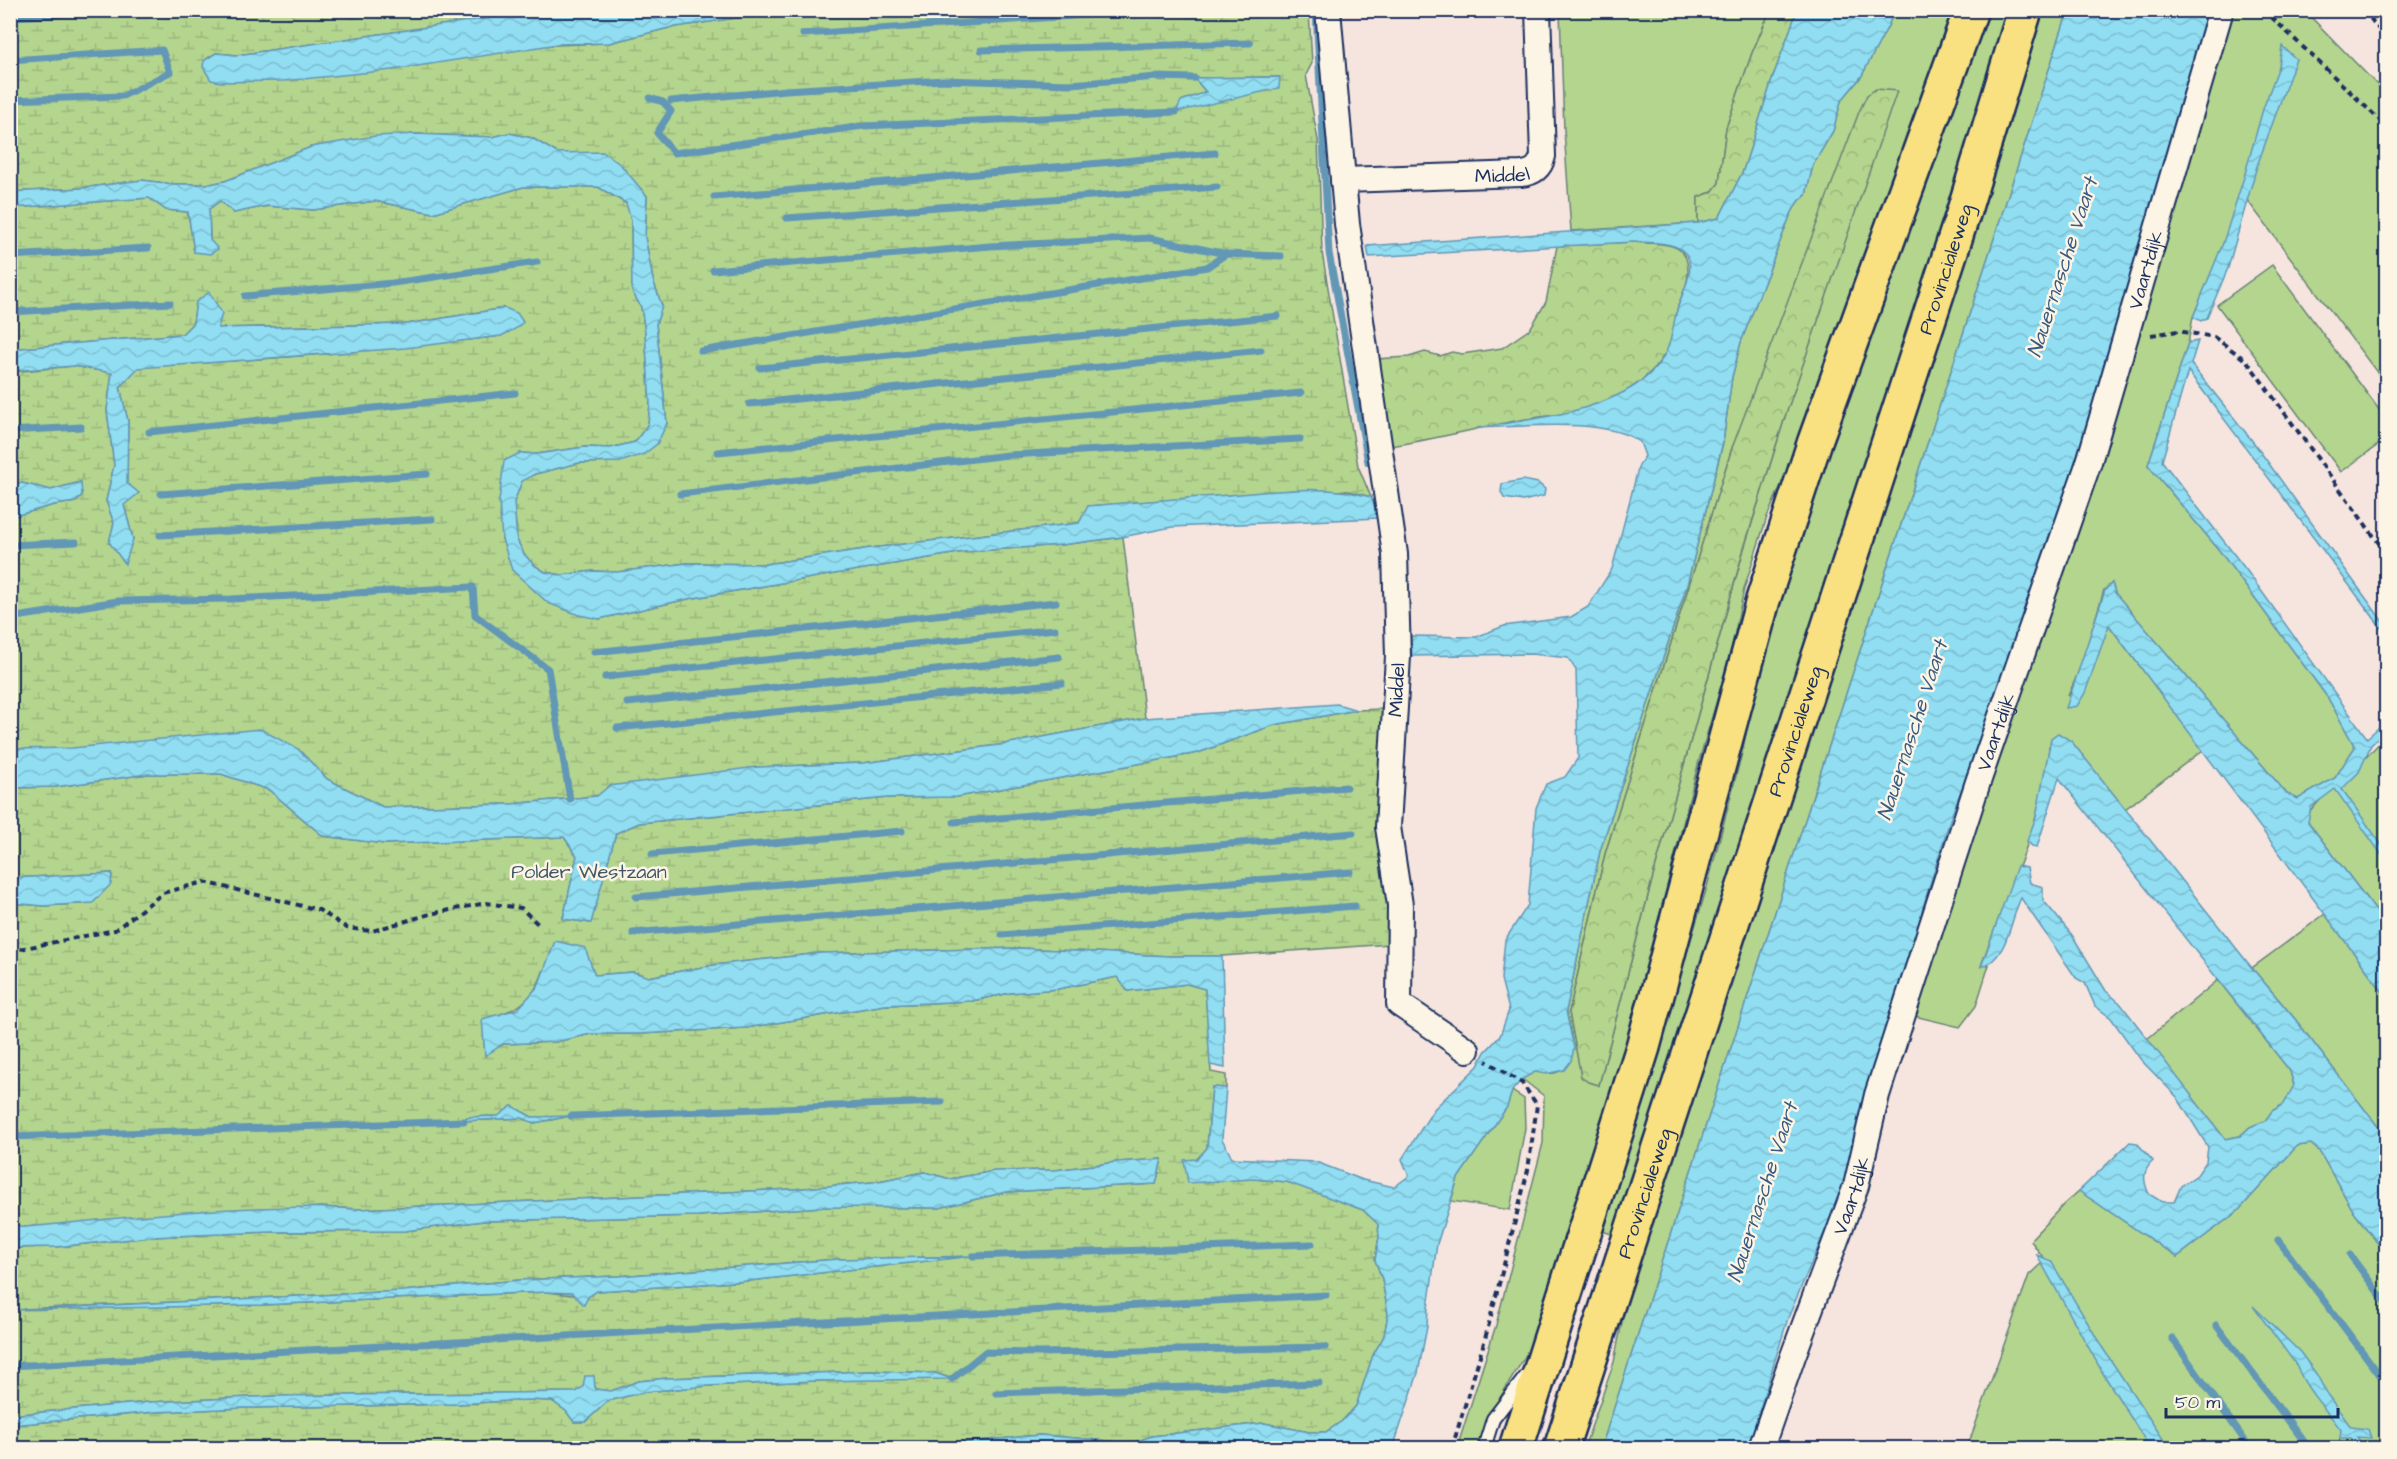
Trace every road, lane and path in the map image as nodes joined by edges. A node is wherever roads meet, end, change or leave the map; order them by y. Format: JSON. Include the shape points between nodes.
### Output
{"nodes":[{"id":1,"x":1328,"y":10,"type":"edge"},
{"id":2,"x":1538,"y":10,"type":"edge"},
{"id":3,"x":1971,"y":10,"type":"edge"},
{"id":4,"x":2025,"y":10,"type":"edge"},
{"id":5,"x":2221,"y":10,"type":"edge"},
{"id":6,"x":2264,"y":10,"type":"edge"},
{"id":7,"x":2364,"y":10,"type":"edge"},
{"id":8,"x":2381,"y":32,"type":"dead end"},
{"id":9,"x":2386,"y":126,"type":"edge"},
{"id":10,"x":1343,"y":180,"type":"junction"},
{"id":11,"x":2126,"y":339,"type":"junction"},
{"id":12,"x":2386,"y":553,"type":"edge"},
{"id":13,"x":540,"y":926,"type":"dead end"},
{"id":14,"x":10,"y":951,"type":"edge"},
{"id":15,"x":1467,"y":1050,"type":"joint"},
{"id":16,"x":1548,"y":1348,"type":"junction"},
{"id":17,"x":1452,"y":1449,"type":"edge"},
{"id":18,"x":1484,"y":1449,"type":"edge"},
{"id":19,"x":1516,"y":1449,"type":"edge"},
{"id":20,"x":1561,"y":1449,"type":"edge"},
{"id":21,"x":1761,"y":1449,"type":"edge"}],
"edges":[{"from":1,"to":10,"type":"street","name":"Middel"},
{"from":2,"to":10,"type":"street","name":"Middel","via":[[1541,164],[1521,174]]},
{"from":3,"to":16,"type":"highway","via":[[1819,430],[1763,600],[1643,1047]]},
{"from":4,"to":20,"type":"highway","name":"Provincialeweg","via":[[1955,237]]},
{"from":5,"to":11,"type":"street","name":"Vaartdijk"},
{"from":6,"to":9,"type":"path"},
{"from":7,"to":8,"type":"path"},
{"from":10,"to":15,"type":"street","name":"Middel","via":[[1395,554],[1398,656],[1388,827],[1400,905],[1399,1004]]},
{"from":11,"to":12,"type":"path","via":[[2178,331],[2205,335],[2214,337],[2247,361]]},
{"from":11,"to":21,"type":"street","name":"Vaartdijk","via":[[2089,462],[1978,782],[1881,1083],[1856,1186]]},
{"from":13,"to":14,"type":"path","via":[[521,908],[486,903],[372,931],[347,928],[319,910],[204,882],[163,892],[115,930]]},
{"from":15,"to":17,"type":"path","via":[[1522,1083],[1538,1105],[1528,1170]]},
{"from":16,"to":18,"type":"lane","via":[[1493,1419]]},
{"from":16,"to":19,"type":"highway"}]}
